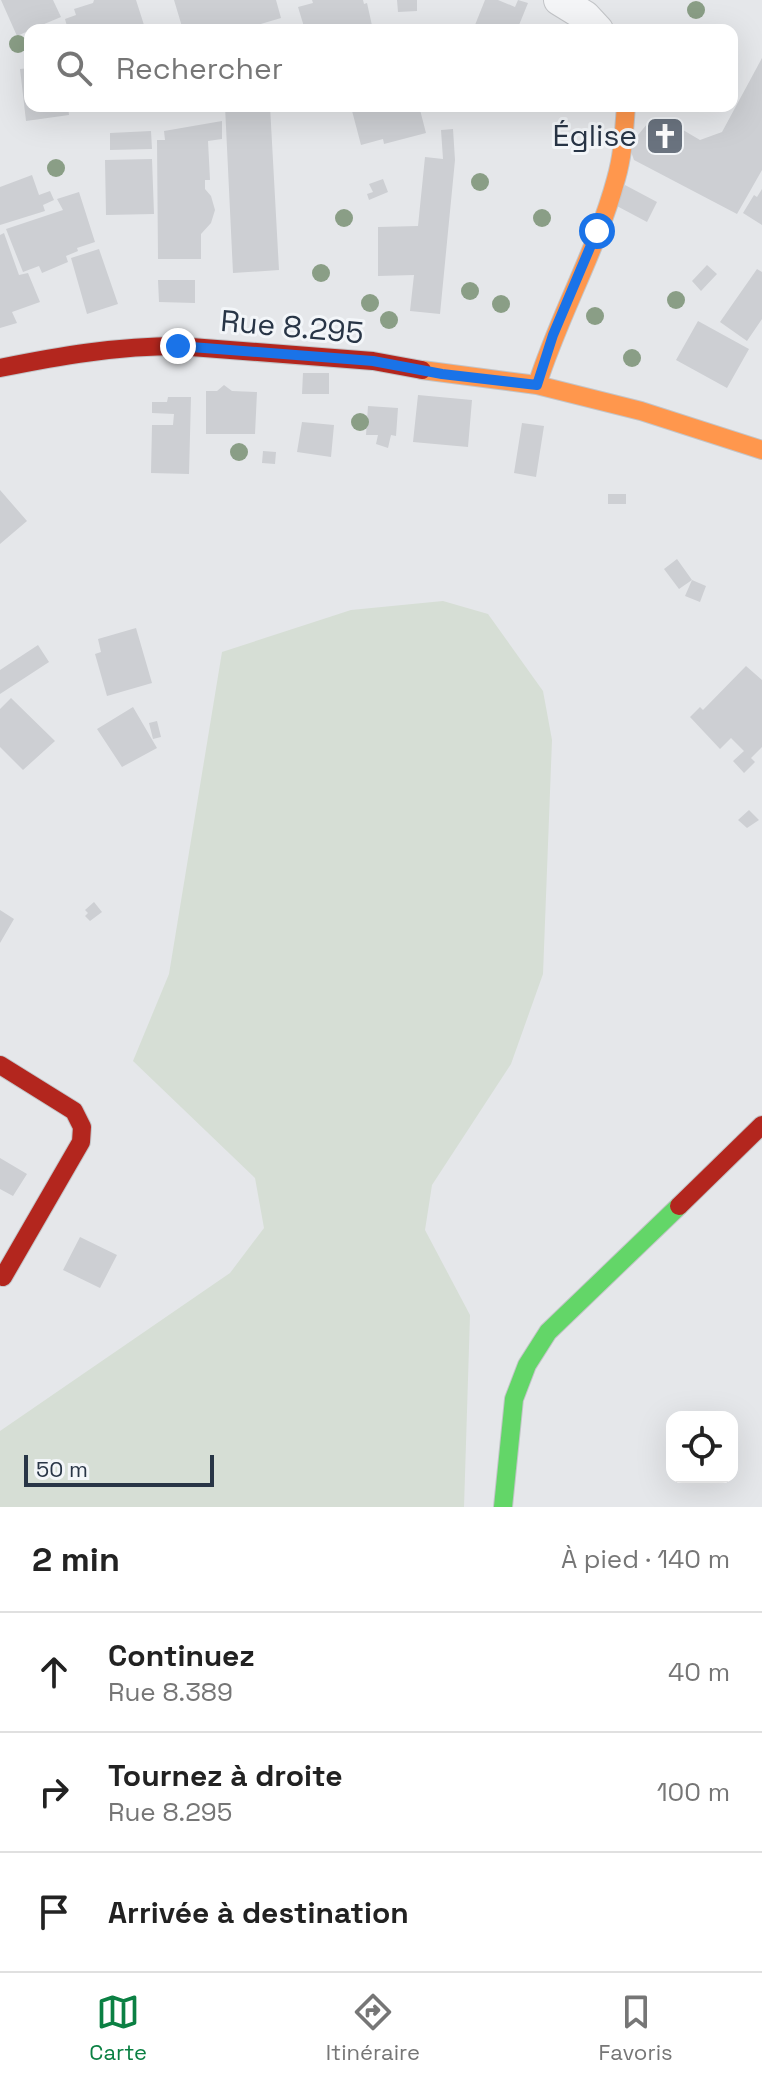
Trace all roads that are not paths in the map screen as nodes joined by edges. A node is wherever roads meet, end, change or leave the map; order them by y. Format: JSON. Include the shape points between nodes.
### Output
{"nodes":[{"id":1,"x":559,"y":0,"type":"edge"},
{"id":2,"x":592,"y":24,"type":"edge"},
{"id":3,"x":626,"y":112,"type":"edge"},
{"id":4,"x":0,"y":368,"type":"edge"},
{"id":5,"x":537,"y":385,"type":"junction"},
{"id":6,"x":762,"y":450,"type":"edge"},
{"id":7,"x":0,"y":1065,"type":"edge"},
{"id":8,"x":762,"y":1125,"type":"edge"},
{"id":9,"x":3,"y":1277,"type":"dead end"},
{"id":10,"x":503,"y":1507,"type":"edge"}],
"edges":[{"from":1,"to":2,"type":"street"},
{"from":3,"to":5,"type":"street","via":[[616,183]]},
{"from":4,"to":5,"type":"street","name":"Rue 8.295","via":[[85,353],[178,346],[373,361]]},
{"from":5,"to":6,"type":"street","name":"Rue 8.295"},
{"from":7,"to":9,"type":"street","via":[[74,1111],[82,1127],[81,1142]]},
{"from":8,"to":10,"type":"street","via":[[548,1332],[514,1399]]}]}
